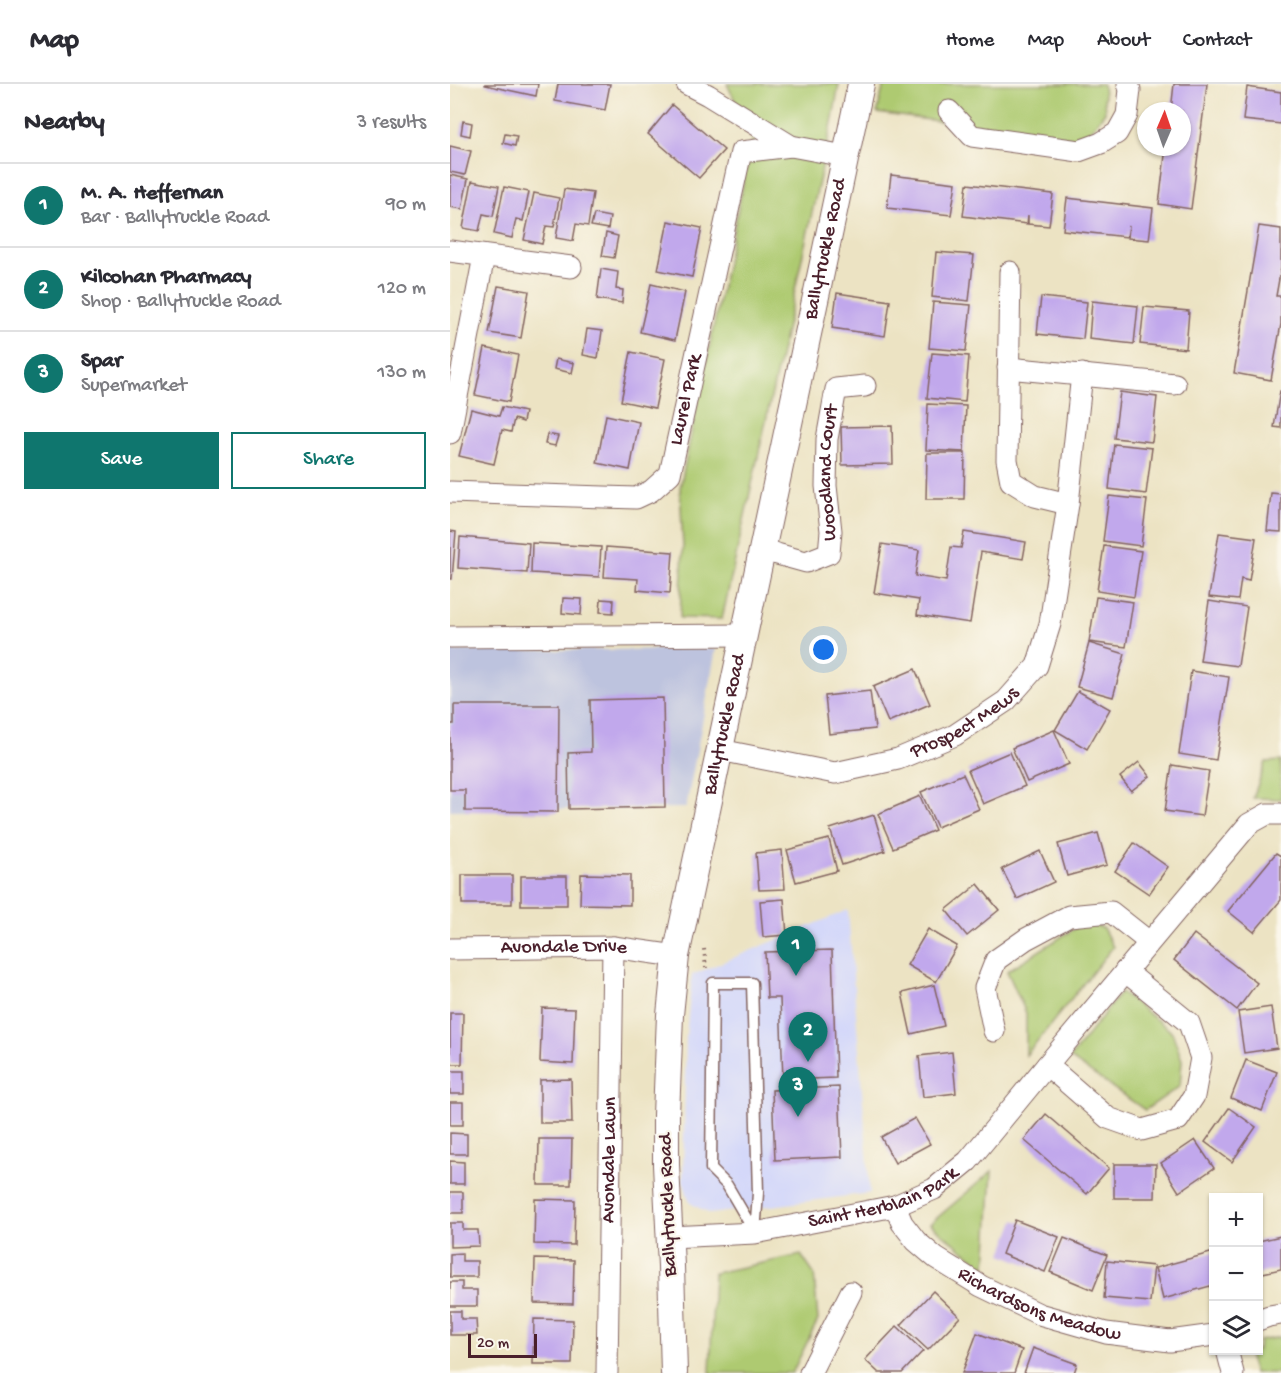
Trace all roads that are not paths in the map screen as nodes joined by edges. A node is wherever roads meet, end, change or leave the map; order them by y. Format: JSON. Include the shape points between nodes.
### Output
{"nodes":[{"id":1,"x":687,"y":84,"type":"edge"},
{"id":2,"x":861,"y":84,"type":"edge"},
{"id":3,"x":1128,"y":84,"type":"edge"},
{"id":4,"x":949,"y":111,"type":"dead end"},
{"id":5,"x":791,"y":146,"type":"junction"},
{"id":6,"x":845,"y":156,"type":"junction"},
{"id":7,"x":450,"y":251,"type":"edge"},
{"id":8,"x":484,"y":256,"type":"junction"},
{"id":9,"x":571,"y":267,"type":"dead end"},
{"id":10,"x":1010,"y":272,"type":"dead end"},
{"id":11,"x":1008,"y":368,"type":"junction"},
{"id":12,"x":1082,"y":374,"type":"junction"},
{"id":13,"x":1175,"y":384,"type":"dead end"},
{"id":14,"x":865,"y":386,"type":"dead end"},
{"id":15,"x":450,"y":433,"type":"edge"},
{"id":16,"x":450,"y":492,"type":"edge"},
{"id":17,"x":1068,"y":504,"type":"junction"},
{"id":18,"x":763,"y":549,"type":"junction"},
{"id":19,"x":745,"y":635,"type":"junction"},
{"id":20,"x":450,"y":637,"type":"edge"},
{"id":21,"x":720,"y":750,"type":"junction"},
{"id":22,"x":1281,"y":814,"type":"edge"},
{"id":23,"x":1149,"y":942,"type":"junction"},
{"id":24,"x":613,"y":947,"type":"junction"},
{"id":25,"x":450,"y":949,"type":"edge"},
{"id":26,"x":676,"y":956,"type":"junction"},
{"id":27,"x":1125,"y":971,"type":"junction"},
{"id":28,"x":994,"y":1031,"type":"dead end"},
{"id":29,"x":1047,"y":1065,"type":"junction"},
{"id":30,"x":895,"y":1206,"type":"junction"},
{"id":31,"x":755,"y":1233,"type":"junction"},
{"id":32,"x":670,"y":1237,"type":"junction"},
{"id":33,"x":851,"y":1292,"type":"dead end"},
{"id":34,"x":1281,"y":1314,"type":"edge"},
{"id":35,"x":1263,"y":1318,"type":"edge"},
{"id":36,"x":1209,"y":1336,"type":"edge"},
{"id":37,"x":1228,"y":1355,"type":"edge"},
{"id":38,"x":607,"y":1373,"type":"edge"},
{"id":39,"x":674,"y":1373,"type":"edge"},
{"id":40,"x":810,"y":1373,"type":"edge"},
{"id":41,"x":1233,"y":1373,"type":"edge"}],
"edges":[{"from":1,"to":5,"type":"street","name":"Laurel Park"},
{"from":2,"to":6,"type":"street","name":"Ballytruckle Road"},
{"from":3,"to":4,"type":"street","via":[[1126,115],[1117,133],[1079,151],[972,136]]},
{"from":5,"to":6,"type":"street","name":"Laurel Park"},
{"from":5,"to":16,"type":"street","name":"Laurel Park","via":[[741,152],[670,474],[636,498]]},
{"from":6,"to":18,"type":"street","name":"Ballytruckle Road"},
{"from":7,"to":8,"type":"street"},
{"from":8,"to":9,"type":"street"},
{"from":8,"to":15,"type":"street"},
{"from":10,"to":11,"type":"street"},
{"from":11,"to":12,"type":"street"},
{"from":11,"to":17,"type":"street","via":[[1006,460],[1011,481],[1035,496]]},
{"from":12,"to":13,"type":"street"},
{"from":12,"to":17,"type":"street","name":"Prospect Mews"},
{"from":14,"to":18,"type":"street","name":"Woodland Court","via":[[836,390],[827,439],[829,553],[806,562]]},
{"from":17,"to":21,"type":"street","name":"Prospect Mews","via":[[1050,624],[1037,666],[1006,701],[955,735],[898,759],[835,773]]},
{"from":18,"to":19,"type":"street","name":"Ballytruckle Road"},
{"from":19,"to":20,"type":"street"},
{"from":19,"to":21,"type":"street","name":"Ballytruckle Road"},
{"from":21,"to":26,"type":"street","name":"Ballytruckle Road"},
{"from":22,"to":23,"type":"street","name":"Saint Herblain Park","via":[[1267,814],[1249,824]]},
{"from":23,"to":27,"type":"street","name":"Saint Herblain Park"},
{"from":23,"to":28,"type":"street","via":[[1111,912],[1069,916],[1026,939],[996,960],[986,988]]},
{"from":24,"to":25,"type":"street","name":"Avondale Drive"},
{"from":24,"to":26,"type":"street","name":"Avondale Drive"},
{"from":24,"to":38,"type":"street","name":"Avondale Lawn"},
{"from":26,"to":32,"type":"street","name":"Ballytruckle Road","via":[[666,1096]]},
{"from":27,"to":29,"type":"street","name":"Saint Herblain Park"},
{"from":27,"to":29,"type":"street","via":[[1189,1023],[1201,1058],[1194,1096],[1178,1120],[1142,1131],[1108,1118]]},
{"from":29,"to":30,"type":"street","name":"Saint Herblain Park","via":[[968,1161],[934,1189]]},
{"from":30,"to":31,"type":"street","name":"Saint Herblain Park"},
{"from":30,"to":36,"type":"street","name":"Richardsons Meadow","via":[[916,1241],[936,1258],[981,1286],[1039,1314],[1106,1334],[1170,1341]]},
{"from":31,"to":31,"type":"lane","via":[[727,1185],[711,1169],[713,983],[752,983],[758,1193]]},
{"from":31,"to":32,"type":"street","name":"Saint Herblain Park"},
{"from":32,"to":39,"type":"street","name":"Ballytruckle Road"},
{"from":33,"to":40,"type":"street"},
{"from":34,"to":35,"type":"street"},
{"from":37,"to":41,"type":"street"}]}
